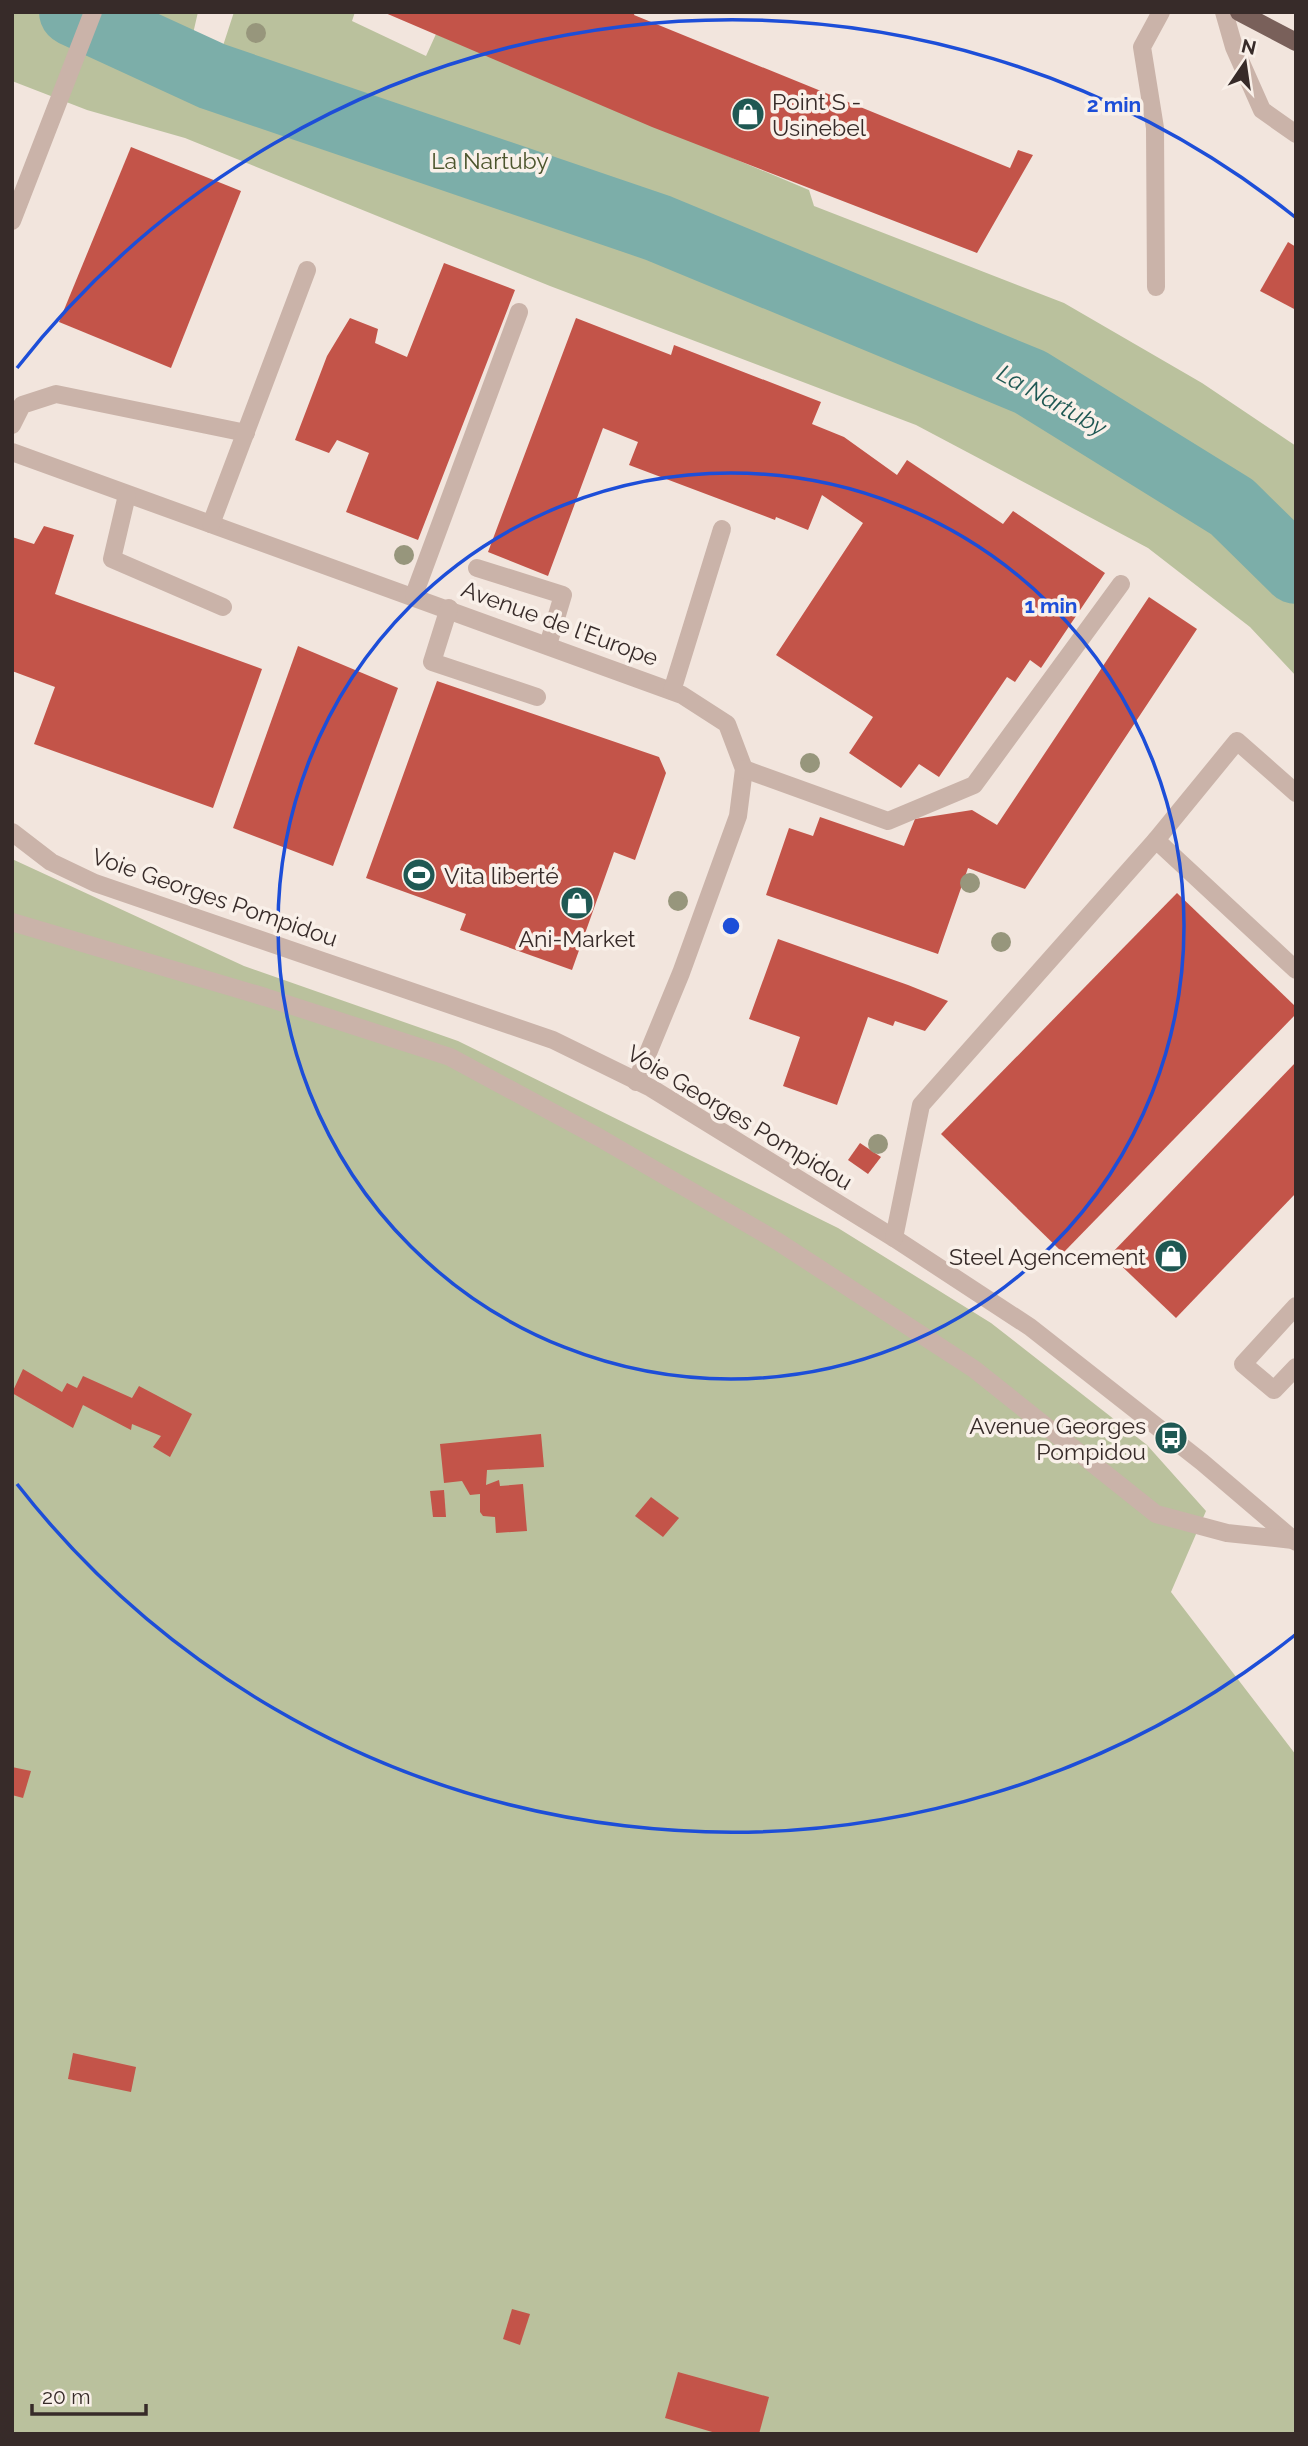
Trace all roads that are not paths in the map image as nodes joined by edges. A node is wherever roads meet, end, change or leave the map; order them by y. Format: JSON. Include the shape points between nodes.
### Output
{"nodes":[{"id":1,"x":93,"y":12,"type":"edge"},
{"id":2,"x":1161,"y":12,"type":"edge"},
{"id":3,"x":1224,"y":12,"type":"edge"},
{"id":4,"x":1239,"y":12,"type":"edge"},
{"id":5,"x":1296,"y":42,"type":"edge"},
{"id":6,"x":1296,"y":134,"type":"edge"},
{"id":7,"x":12,"y":221,"type":"edge"},
{"id":8,"x":307,"y":270,"type":"dead end"},
{"id":9,"x":1156,"y":288,"type":"dead end"},
{"id":10,"x":519,"y":312,"type":"dead end"},
{"id":11,"x":12,"y":425,"type":"edge"},
{"id":12,"x":246,"y":433,"type":"junction"},
{"id":13,"x":12,"y":452,"type":"edge"},
{"id":14,"x":127,"y":495,"type":"junction"},
{"id":15,"x":212,"y":524,"type":"junction"},
{"id":16,"x":722,"y":529,"type":"dead end"},
{"id":17,"x":477,"y":568,"type":"dead end"},
{"id":18,"x":1121,"y":584,"type":"dead end"},
{"id":19,"x":414,"y":595,"type":"junction"},
{"id":20,"x":223,"y":607,"type":"dead end"},
{"id":21,"x":449,"y":608,"type":"junction"},
{"id":22,"x":548,"y":645,"type":"junction"},
{"id":23,"x":672,"y":691,"type":"junction"},
{"id":24,"x":537,"y":697,"type":"dead end"},
{"id":25,"x":744,"y":769,"type":"junction"},
{"id":26,"x":1296,"y":793,"type":"edge"},
{"id":27,"x":12,"y":832,"type":"edge"},
{"id":28,"x":1156,"y":840,"type":"junction"},
{"id":29,"x":12,"y":922,"type":"edge"},
{"id":30,"x":1292,"y":960,"type":"edge"},
{"id":31,"x":636,"y":1082,"type":"junction"},
{"id":32,"x":894,"y":1238,"type":"junction"},
{"id":33,"x":1296,"y":1306,"type":"edge"},
{"id":34,"x":1296,"y":1367,"type":"edge"},
{"id":35,"x":1294,"y":1541,"type":"edge"}],
"edges":[{"from":1,"to":7,"type":"street"},
{"from":2,"to":9,"type":"street","via":[[1142,47],[1155,128]]},
{"from":3,"to":6,"type":"street","via":[[1262,110]]},
{"from":4,"to":5,"type":"main road"},
{"from":8,"to":12,"type":"street"},
{"from":10,"to":19,"type":"street"},
{"from":11,"to":12,"type":"street","via":[[23,405],[56,394]]},
{"from":12,"to":15,"type":"street"},
{"from":13,"to":14,"type":"street","name":"Avenue de l'Europe"},
{"from":14,"to":15,"type":"street","name":"Avenue de l'Europe"},
{"from":14,"to":20,"type":"street","via":[[112,559]]},
{"from":15,"to":19,"type":"street","name":"Avenue de l'Europe"},
{"from":16,"to":23,"type":"street"},
{"from":17,"to":22,"type":"street","via":[[563,595]]},
{"from":18,"to":25,"type":"street","via":[[974,785],[888,821]]},
{"from":19,"to":21,"type":"street","name":"Avenue de l'Europe"},
{"from":21,"to":22,"type":"street","name":"Avenue de l'Europe"},
{"from":21,"to":24,"type":"street","via":[[432,662]]},
{"from":22,"to":23,"type":"street","name":"Avenue de l'Europe"},
{"from":23,"to":25,"type":"street","name":"Avenue de l'Europe","via":[[727,724]]},
{"from":25,"to":31,"type":"street","name":"Avenue de l'Europe","via":[[738,816]]},
{"from":26,"to":28,"type":"street","via":[[1237,741]]},
{"from":27,"to":31,"type":"street","name":"Voie Georges Pompidou","via":[[51,862],[95,883],[554,1041]]},
{"from":28,"to":30,"type":"street"},
{"from":28,"to":32,"type":"street","via":[[921,1105]]},
{"from":29,"to":35,"type":"street","via":[[450,1057],[777,1241],[974,1369],[1156,1514],[1227,1533]]},
{"from":31,"to":32,"type":"street","name":"Voie Georges Pompidou"},
{"from":32,"to":35,"type":"street","name":"Voie Georges Pompidou","via":[[1030,1327]]},
{"from":33,"to":34,"type":"street","via":[[1243,1364],[1274,1390]]}]}
